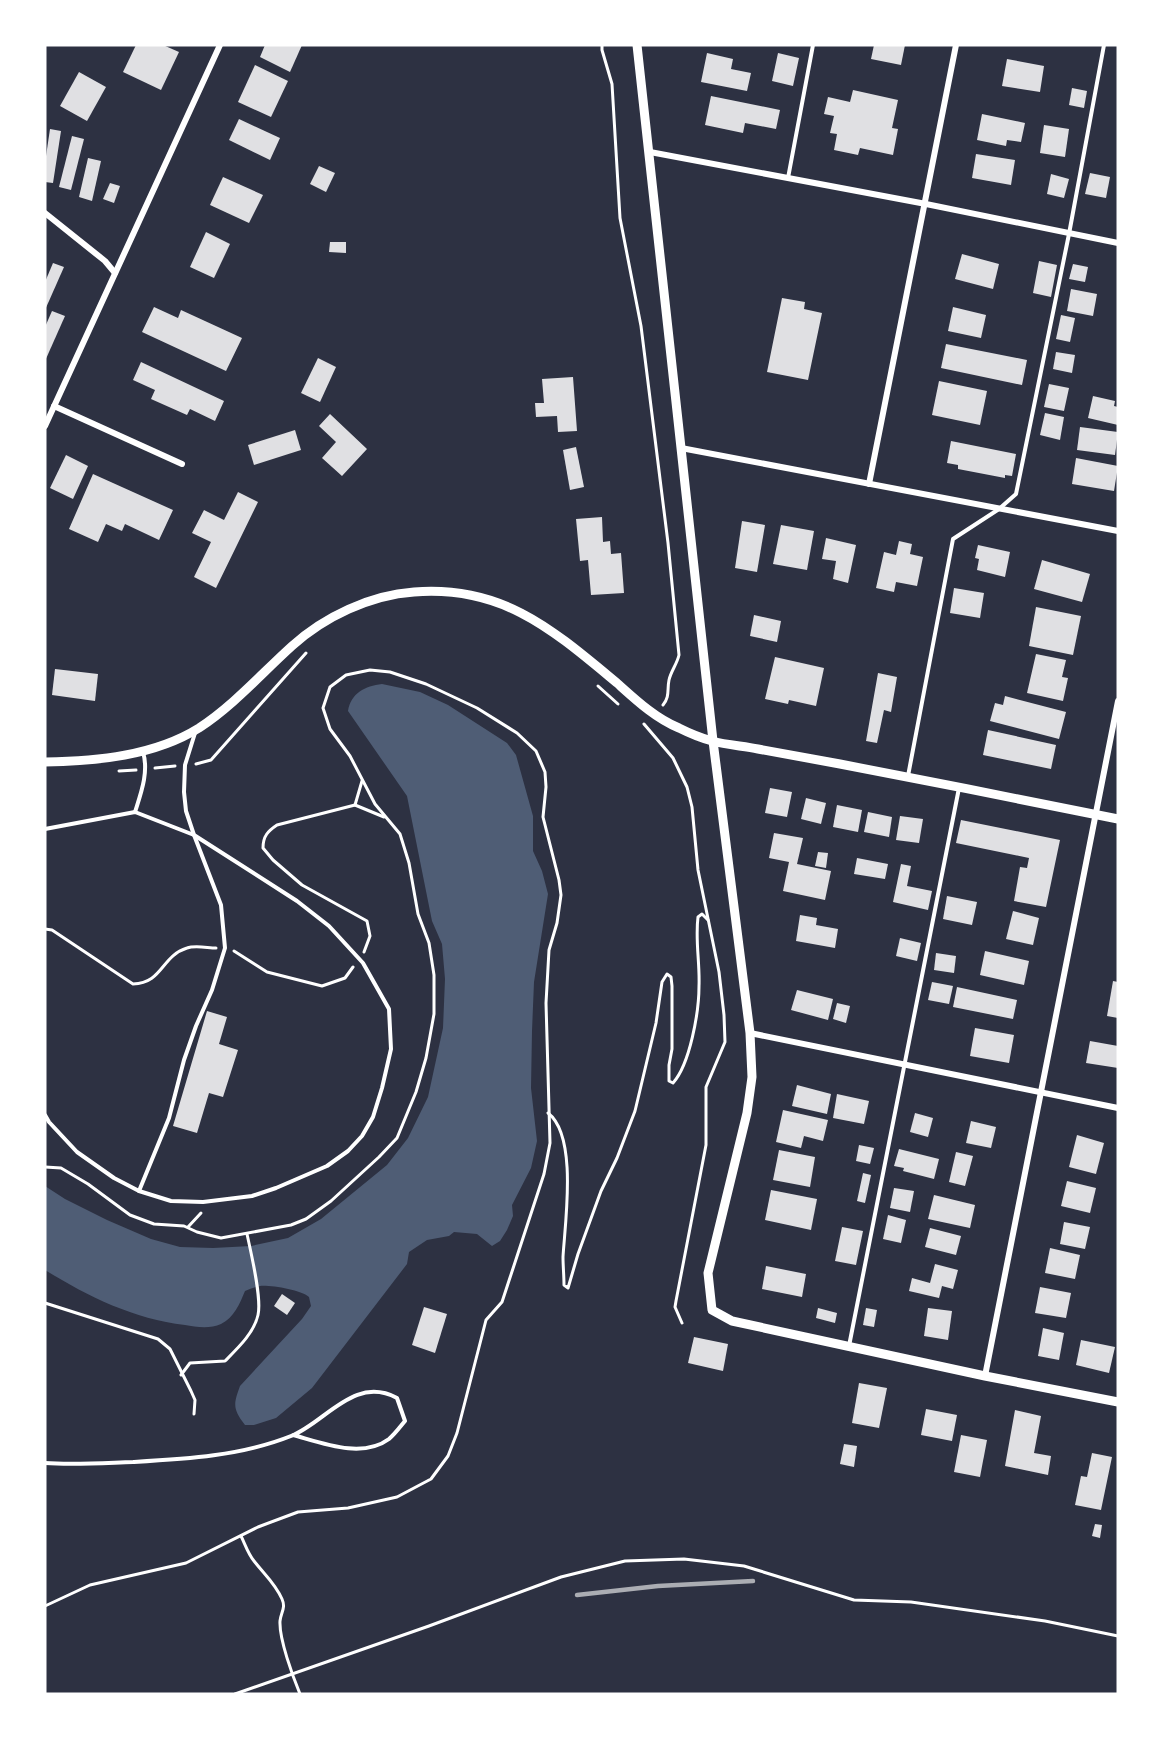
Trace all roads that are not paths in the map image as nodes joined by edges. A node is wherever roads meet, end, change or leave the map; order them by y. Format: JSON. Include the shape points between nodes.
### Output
{"nodes":[{"id":1,"x":220,"y":45,"type":"edge"},
{"id":2,"x":638,"y":45,"type":"edge"},
{"id":3,"x":813,"y":45,"type":"edge"},
{"id":4,"x":956,"y":45,"type":"edge"},
{"id":5,"x":1104,"y":45,"type":"edge"},
{"id":6,"x":650,"y":152,"type":"junction"},
{"id":7,"x":788,"y":178,"type":"junction"},
{"id":8,"x":926,"y":204,"type":"junction"},
{"id":9,"x":45,"y":213,"type":"edge"},
{"id":10,"x":1069,"y":234,"type":"junction"},
{"id":11,"x":1118,"y":243,"type":"edge"},
{"id":12,"x":115,"y":273,"type":"junction"},
{"id":13,"x":54,"y":406,"type":"junction"},
{"id":14,"x":45,"y":426,"type":"edge"},
{"id":15,"x":681,"y":448,"type":"junction"},
{"id":16,"x":182,"y":464,"type":"dead end"},
{"id":17,"x":869,"y":484,"type":"junction"},
{"id":18,"x":999,"y":509,"type":"junction"},
{"id":19,"x":1118,"y":531,"type":"edge"},
{"id":20,"x":1118,"y":701,"type":"edge"},
{"id":21,"x":196,"y":729,"type":"junction"},
{"id":22,"x":713,"y":741,"type":"junction"},
{"id":23,"x":142,"y":751,"type":"junction"},
{"id":24,"x":45,"y":762,"type":"edge"},
{"id":25,"x":908,"y":777,"type":"junction"},
{"id":26,"x":959,"y":788,"type":"junction"},
{"id":27,"x":135,"y":812,"type":"junction"},
{"id":28,"x":1096,"y":814,"type":"junction"},
{"id":29,"x":1118,"y":819,"type":"edge"},
{"id":30,"x":45,"y":829,"type":"edge"},
{"id":31,"x":194,"y":834,"type":"junction"},
{"id":32,"x":750,"y":1033,"type":"junction"},
{"id":33,"x":905,"y":1065,"type":"junction"},
{"id":34,"x":1041,"y":1093,"type":"junction"},
{"id":35,"x":1118,"y":1108,"type":"edge"},
{"id":36,"x":45,"y":1115,"type":"edge"},
{"id":37,"x":139,"y":1191,"type":"junction"},
{"id":38,"x":849,"y":1347,"type":"junction"},
{"id":39,"x":985,"y":1376,"type":"junction"},
{"id":40,"x":1118,"y":1402,"type":"edge"},
{"id":41,"x":293,"y":1435,"type":"junction"},
{"id":42,"x":45,"y":1463,"type":"edge"}],
"edges":[{"from":1,"to":12,"type":"street"},
{"from":2,"to":6,"type":"street"},
{"from":3,"to":7,"type":"lane"},
{"from":4,"to":8,"type":"street"},
{"from":5,"to":10,"type":"lane"},
{"from":6,"to":7,"type":"street"},
{"from":6,"to":15,"type":"street"},
{"from":7,"to":8,"type":"street"},
{"from":8,"to":10,"type":"street"},
{"from":8,"to":17,"type":"street"},
{"from":9,"to":12,"type":"street"},
{"from":10,"to":11,"type":"street"},
{"from":10,"to":18,"type":"lane","via":[[1016,494]]},
{"from":12,"to":13,"type":"street"},
{"from":13,"to":14,"type":"street"},
{"from":13,"to":16,"type":"street"},
{"from":15,"to":17,"type":"street"},
{"from":15,"to":22,"type":"street"},
{"from":17,"to":18,"type":"street"},
{"from":18,"to":19,"type":"street"},
{"from":18,"to":25,"type":"lane","via":[[952,539]]},
{"from":20,"to":28,"type":"street"},
{"from":21,"to":22,"type":"street","via":[[224,710],[295,643],[330,619],[370,600],[411,592],[447,591],[475,595],[529,616],[564,639],[654,714]]},
{"from":21,"to":23,"type":"street"},
{"from":21,"to":31,"type":"lane","via":[[185,765],[186,811]]},
{"from":22,"to":25,"type":"street"},
{"from":22,"to":32,"type":"street"},
{"from":23,"to":24,"type":"street"},
{"from":23,"to":27,"type":"lane","via":[[146,762]]},
{"from":25,"to":26,"type":"street"},
{"from":26,"to":28,"type":"street"},
{"from":26,"to":33,"type":"lane"},
{"from":27,"to":30,"type":"lane"},
{"from":27,"to":31,"type":"lane"},
{"from":28,"to":29,"type":"street"},
{"from":28,"to":34,"type":"street"},
{"from":31,"to":37,"type":"lane","via":[[221,905],[225,948]]},
{"from":31,"to":37,"type":"lane","via":[[329,926],[363,963],[389,1010],[392,1049],[373,1117],[348,1151],[327,1166],[252,1196],[171,1201]]},
{"from":32,"to":33,"type":"street"},
{"from":32,"to":38,"type":"street","via":[[752,1077],[747,1113],[708,1273],[712,1310],[732,1321]]},
{"from":33,"to":34,"type":"street"},
{"from":33,"to":38,"type":"lane"},
{"from":34,"to":35,"type":"street"},
{"from":34,"to":39,"type":"street"},
{"from":36,"to":37,"type":"lane","via":[[77,1152]]},
{"from":38,"to":39,"type":"street"},
{"from":39,"to":40,"type":"street"},
{"from":41,"to":41,"type":"lane","via":[[363,1450],[388,1440],[405,1421],[397,1398],[386,1392],[364,1392],[335,1406]]},
{"from":41,"to":42,"type":"lane","via":[[255,1448],[198,1458]]}]}
